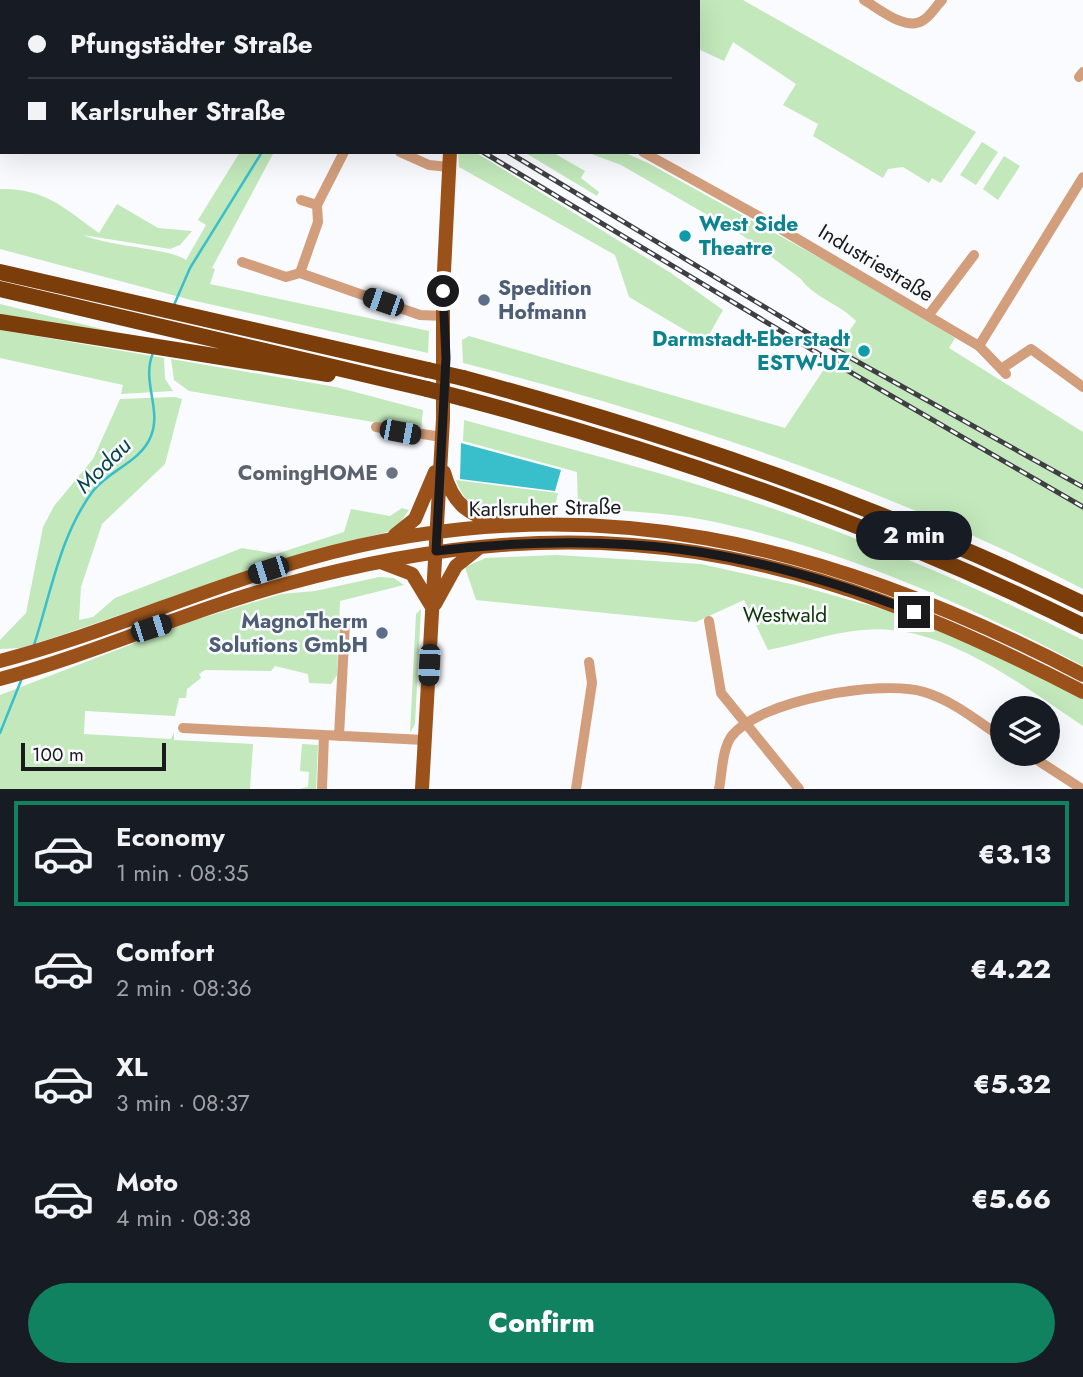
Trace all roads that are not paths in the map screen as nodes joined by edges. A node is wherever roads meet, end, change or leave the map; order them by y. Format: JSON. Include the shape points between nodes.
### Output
{"nodes":[{"id":1,"x":864,"y":0,"type":"edge"},
{"id":2,"x":942,"y":0,"type":"edge"},
{"id":3,"x":343,"y":154,"type":"edge"},
{"id":4,"x":404,"y":154,"type":"edge"},
{"id":5,"x":647,"y":154,"type":"edge"},
{"id":6,"x":449,"y":160,"type":"edge"},
{"id":7,"x":1083,"y":177,"type":"edge"},
{"id":8,"x":301,"y":200,"type":"dead end"},
{"id":9,"x":317,"y":205,"type":"junction"},
{"id":10,"x":974,"y":255,"type":"dead end"},
{"id":11,"x":242,"y":262,"type":"dead end"},
{"id":12,"x":0,"y":272,"type":"edge"},
{"id":13,"x":300,"y":273,"type":"junction"},
{"id":14,"x":0,"y":289,"type":"edge"},
{"id":15,"x":444,"y":316,"type":"junction"},
{"id":16,"x":928,"y":316,"type":"junction"},
{"id":17,"x":0,"y":322,"type":"edge"},
{"id":18,"x":979,"y":346,"type":"junction"},
{"id":19,"x":1083,"y":387,"type":"edge"},
{"id":20,"x":427,"y":390,"type":"junction"},
{"id":21,"x":376,"y":427,"type":"dead end"},
{"id":22,"x":442,"y":437,"type":"junction"},
{"id":23,"x":441,"y":457,"type":"junction"},
{"id":24,"x":506,"y":526,"type":"junction"},
{"id":25,"x":437,"y":532,"type":"junction"},
{"id":26,"x":390,"y":539,"type":"junction"},
{"id":27,"x":480,"y":547,"type":"junction"},
{"id":28,"x":436,"y":551,"type":"junction"},
{"id":29,"x":378,"y":561,"type":"junction"},
{"id":30,"x":1083,"y":604,"type":"edge"},
{"id":31,"x":432,"y":609,"type":"junction"},
{"id":32,"x":709,"y":621,"type":"dead end"},
{"id":33,"x":345,"y":623,"type":"dead end"},
{"id":34,"x":1083,"y":626,"type":"edge"},
{"id":35,"x":0,"y":661,"type":"edge"},
{"id":36,"x":589,"y":662,"type":"dead end"},
{"id":37,"x":1083,"y":675,"type":"edge"},
{"id":38,"x":0,"y":679,"type":"edge"},
{"id":39,"x":1083,"y":692,"type":"edge"},
{"id":40,"x":747,"y":725,"type":"junction"},
{"id":41,"x":183,"y":728,"type":"dead end"},
{"id":42,"x":990,"y":729,"type":"edge"},
{"id":43,"x":324,"y":735,"type":"junction"},
{"id":44,"x":339,"y":736,"type":"junction"},
{"id":45,"x":424,"y":740,"type":"junction"},
{"id":46,"x":1047,"y":766,"type":"edge"},
{"id":47,"x":322,"y":789,"type":"edge"},
{"id":48,"x":422,"y":789,"type":"edge"},
{"id":49,"x":576,"y":789,"type":"edge"},
{"id":50,"x":719,"y":789,"type":"edge"},
{"id":51,"x":799,"y":789,"type":"edge"},
{"id":52,"x":1082,"y":789,"type":"edge"}],
"edges":[{"from":1,"to":2,"type":"street","via":[[914,24],[923,21]]},
{"from":3,"to":9,"type":"street"},
{"from":4,"to":6,"type":"street","via":[[429,166]]},
{"from":5,"to":16,"type":"street","name":"Industriestraße"},
{"from":6,"to":15,"type":"main road"},
{"from":7,"to":18,"type":"street"},
{"from":8,"to":9,"type":"street"},
{"from":9,"to":13,"type":"street","via":[[318,222]]},
{"from":10,"to":16,"type":"street"},
{"from":11,"to":13,"type":"street","via":[[286,277]]},
{"from":12,"to":30,"type":"highway","bridge":true,"via":[[463,378],[658,433],[790,478],[976,554]]},
{"from":13,"to":15,"type":"street","via":[[420,315]]},
{"from":14,"to":20,"type":"highway"},
{"from":15,"to":22,"type":"main road"},
{"from":16,"to":18,"type":"street","name":"Industriestraße"},
{"from":17,"to":20,"type":"highway"},
{"from":18,"to":19,"type":"street","name":"Industriestraße","via":[[1004,372],[1031,349]]},
{"from":20,"to":34,"type":"highway","bridge":true,"via":[[652,451],[776,494],[952,564]]},
{"from":21,"to":22,"type":"street"},
{"from":22,"to":23,"type":"main road"},
{"from":23,"to":24,"type":"main road","via":[[448,486],[462,509]]},
{"from":23,"to":25,"type":"main road"},
{"from":23,"to":26,"type":"main road","via":[[419,512]]},
{"from":24,"to":25,"type":"main road","name":"Karlsruher Straße"},
{"from":24,"to":37,"type":"main road","name":"Karlsruher Straße","via":[[630,527],[781,552],[935,605]]},
{"from":25,"to":26,"type":"main road","name":"Karlsruher Straße"},
{"from":25,"to":28,"type":"main road"},
{"from":26,"to":35,"type":"main road","name":"Karlsruher Straße","via":[[268,570]]},
{"from":27,"to":28,"type":"main road","name":"Karlsruher Straße"},
{"from":27,"to":31,"type":"main road","via":[[456,566]]},
{"from":27,"to":39,"type":"main road","name":"Karlsruher Straße","via":[[630,542],[774,566],[934,621]]},
{"from":28,"to":29,"type":"main road","name":"Karlsruher Straße"},
{"from":28,"to":31,"type":"main road"},
{"from":29,"to":31,"type":"main road","via":[[412,574]]},
{"from":29,"to":38,"type":"main road","name":"Karlsruher Straße","via":[[284,584]]},
{"from":31,"to":45,"type":"main road"},
{"from":32,"to":40,"type":"street","via":[[719,687]]},
{"from":33,"to":44,"type":"street"},
{"from":36,"to":49,"type":"street","via":[[592,683]]},
{"from":40,"to":42,"type":"street","via":[[776,710],[841,690],[901,687],[954,705]]},
{"from":40,"to":50,"type":"street","via":[[728,742]]},
{"from":40,"to":51,"type":"street"},
{"from":41,"to":43,"type":"street"},
{"from":43,"to":44,"type":"street"},
{"from":43,"to":47,"type":"street"},
{"from":44,"to":45,"type":"street"},
{"from":45,"to":48,"type":"main road"},
{"from":46,"to":52,"type":"street"}]}
